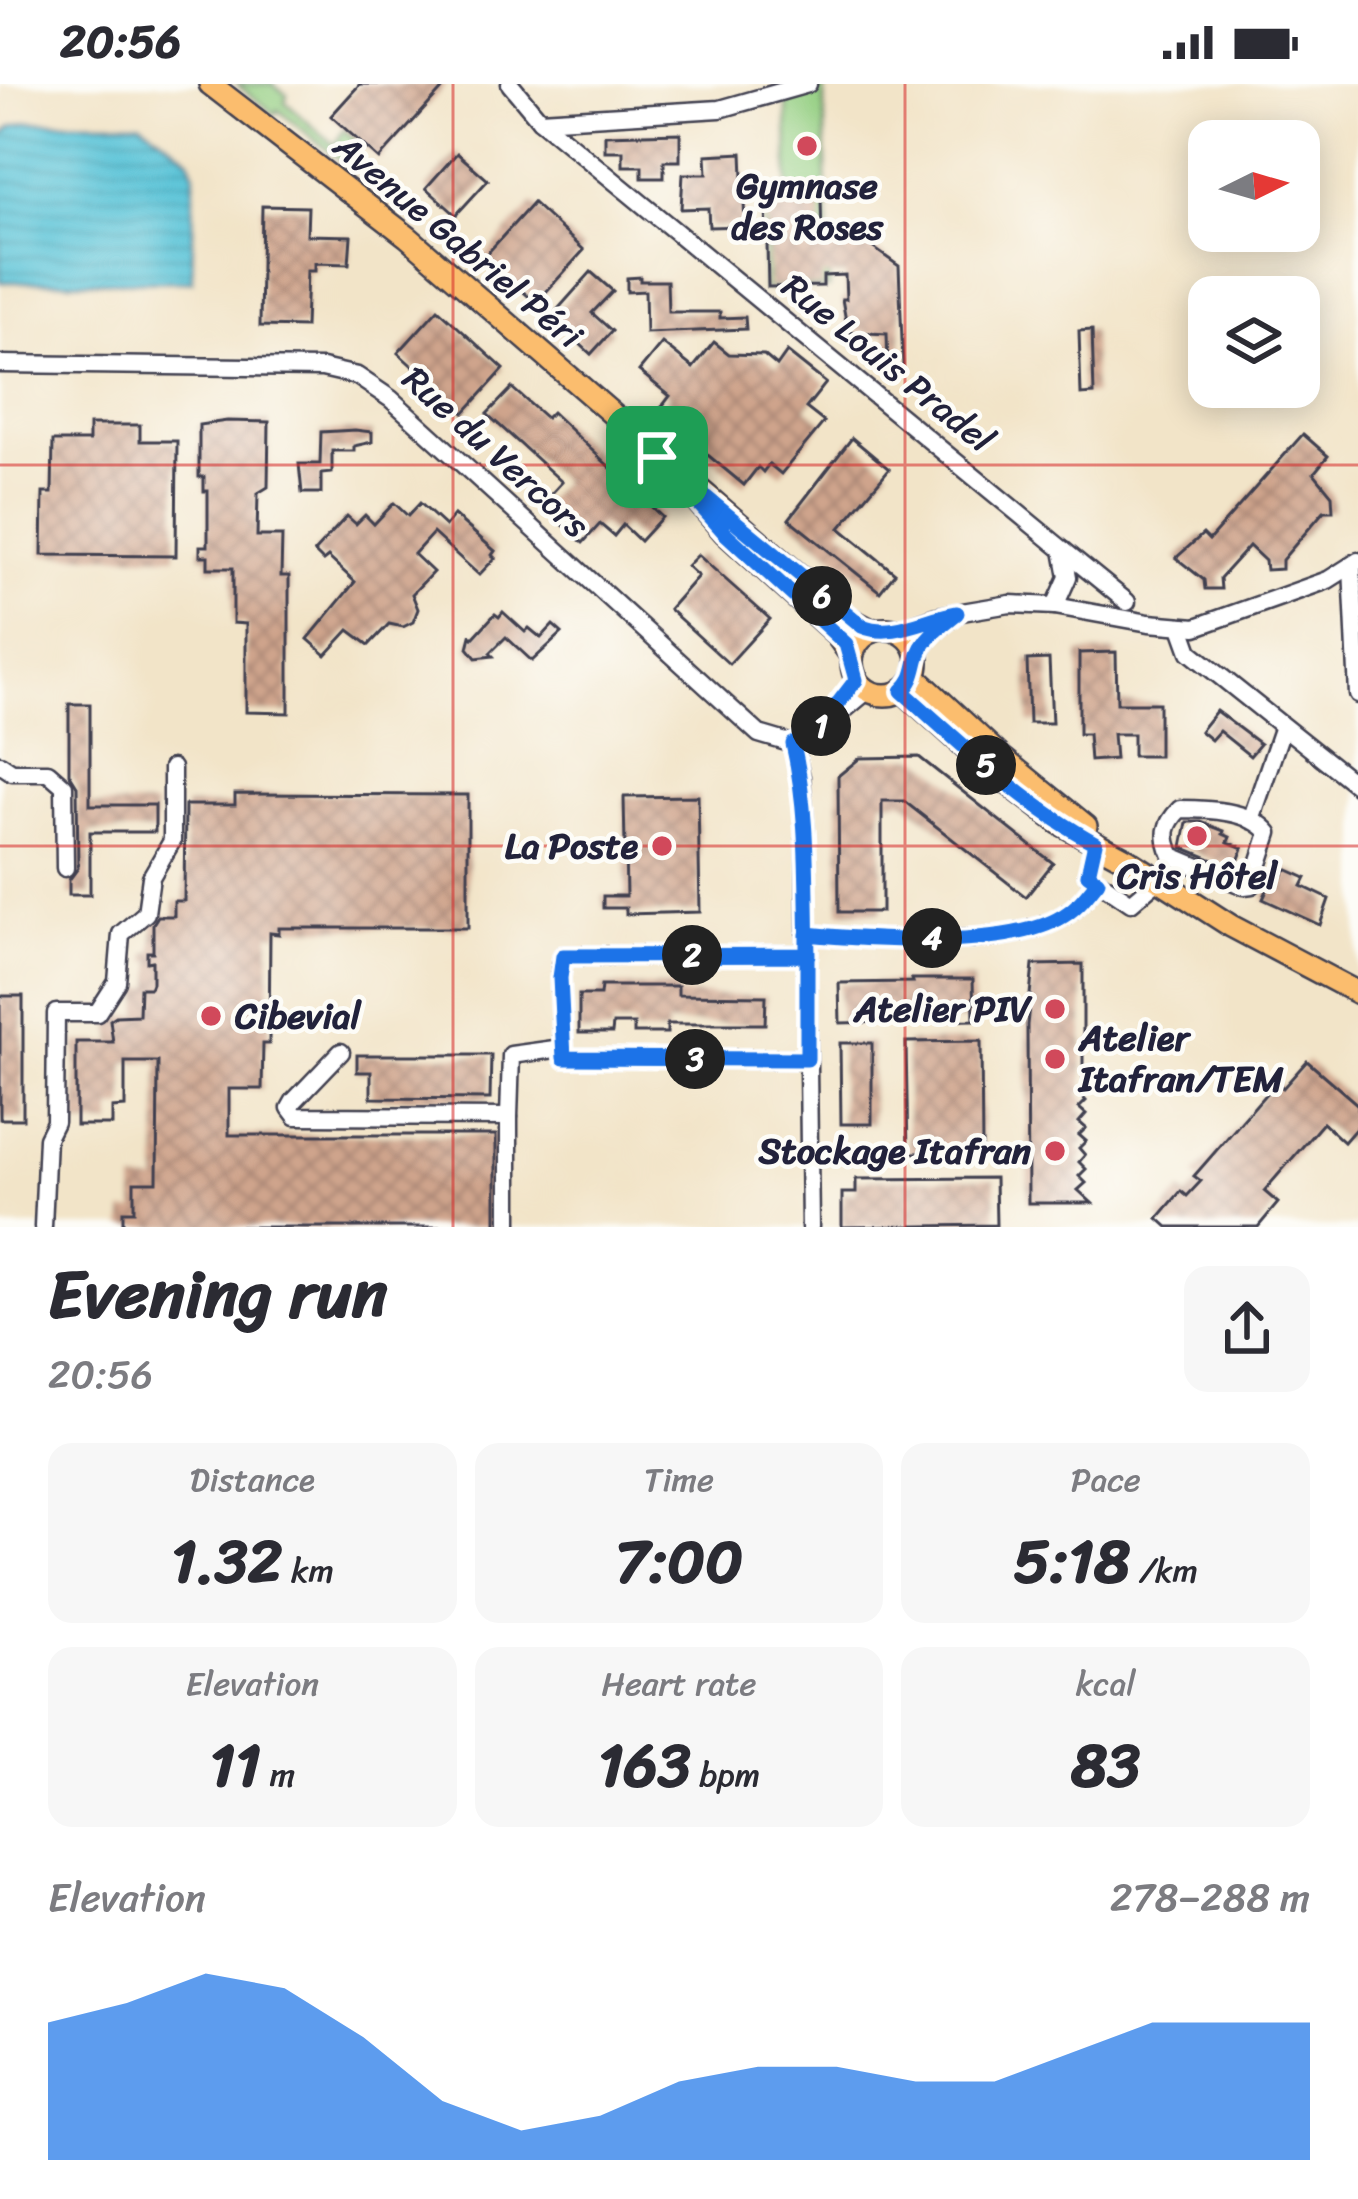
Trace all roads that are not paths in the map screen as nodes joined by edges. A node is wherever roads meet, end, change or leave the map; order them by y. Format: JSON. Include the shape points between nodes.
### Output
{"nodes":[{"id":1,"x":210,"y":84,"type":"edge"},
{"id":2,"x":510,"y":84,"type":"edge"},
{"id":3,"x":808,"y":84,"type":"edge"},
{"id":4,"x":540,"y":120,"type":"junction"},
{"id":5,"x":0,"y":364,"type":"edge"},
{"id":6,"x":657,"y":457,"type":"junction"},
{"id":7,"x":1063,"y":550,"type":"junction"},
{"id":8,"x":1355,"y":564,"type":"edge"},
{"id":9,"x":1127,"y":602,"type":"dead end"},
{"id":10,"x":1054,"y":606,"type":"junction"},
{"id":11,"x":957,"y":613,"type":"junction"},
{"id":12,"x":1181,"y":627,"type":"junction"},
{"id":13,"x":884,"y":631,"type":"junction"},
{"id":14,"x":852,"y":657,"type":"junction"},
{"id":15,"x":911,"y":675,"type":"junction"},
{"id":16,"x":862,"y":686,"type":"junction"},
{"id":17,"x":1358,"y":694,"type":"edge"},
{"id":18,"x":1282,"y":729,"type":"junction"},
{"id":19,"x":793,"y":744,"type":"junction"},
{"id":20,"x":0,"y":764,"type":"edge"},
{"id":21,"x":172,"y":768,"type":"dead end"},
{"id":22,"x":1356,"y":780,"type":"edge"},
{"id":23,"x":1253,"y":811,"type":"junction"},
{"id":24,"x":1095,"y":843,"type":"junction"},
{"id":25,"x":1128,"y":860,"type":"junction"},
{"id":26,"x":65,"y":868,"type":"dead end"},
{"id":27,"x":1159,"y":880,"type":"junction"},
{"id":28,"x":1098,"y":881,"type":"junction"},
{"id":29,"x":807,"y":934,"type":"junction"},
{"id":30,"x":808,"y":955,"type":"junction"},
{"id":31,"x":1358,"y":993,"type":"edge"},
{"id":32,"x":562,"y":1048,"type":"junction"},
{"id":33,"x":341,"y":1052,"type":"dead end"},
{"id":34,"x":807,"y":1059,"type":"junction"},
{"id":35,"x":509,"y":1117,"type":"junction"},
{"id":36,"x":43,"y":1227,"type":"edge"},
{"id":37,"x":509,"y":1227,"type":"edge"},
{"id":38,"x":810,"y":1227,"type":"edge"}],
"edges":[{"from":1,"to":6,"type":"main road","name":"Avenue Gabriel Péri","via":[[348,187]]},
{"from":2,"to":4,"type":"street","name":"Rue Louis Pradel"},
{"from":3,"to":4,"type":"street","via":[[720,109]]},
{"from":4,"to":7,"type":"street","name":"Rue Louis Pradel"},
{"from":5,"to":19,"type":"street","name":"Rue du Vercors","via":[[322,368],[357,376],[759,734]]},
{"from":6,"to":13,"type":"main road","name":"Avenue Gabriel Péri","via":[[848,618]]},
{"from":6,"to":14,"type":"main road","name":"Avenue Gabriel Péri"},
{"from":7,"to":9,"type":"street","name":"Rue Louis Pradel"},
{"from":7,"to":10,"type":"street","via":[[1068,578]]},
{"from":8,"to":12,"type":"street","via":[[1211,624]]},
{"from":8,"to":17,"type":"street"},
{"from":10,"to":11,"type":"street"},
{"from":10,"to":12,"type":"street"},
{"from":11,"to":13,"type":"street"},
{"from":11,"to":15,"type":"street","via":[[930,635]]},
{"from":12,"to":18,"type":"street","via":[[1190,652]]},
{"from":13,"to":14,"type":"main road","via":[[859,641]]},
{"from":13,"to":15,"type":"main road","via":[[912,644]]},
{"from":14,"to":16,"type":"main road"},
{"from":15,"to":16,"type":"main road","via":[[885,696]]},
{"from":15,"to":24,"type":"main road","via":[[1009,784]]},
{"from":15,"to":25,"type":"main road"},
{"from":16,"to":19,"type":"street","via":[[813,736]]},
{"from":18,"to":22,"type":"street"},
{"from":18,"to":23,"type":"street"},
{"from":19,"to":29,"type":"street"},
{"from":20,"to":26,"type":"street","via":[[48,772],[64,786]]},
{"from":21,"to":36,"type":"street","via":[[172,842],[152,877],[146,913],[121,934],[117,982],[97,1013],[56,1013]]},
{"from":23,"to":23,"type":"street","via":[[1180,809],[1164,838],[1172,856],[1252,885],[1268,833]]},
{"from":24,"to":25,"type":"main road"},
{"from":24,"to":28,"type":"street","via":[[1088,874]]},
{"from":25,"to":27,"type":"main road"},
{"from":27,"to":28,"type":"street","via":[[1131,903]]},
{"from":27,"to":31,"type":"main road"},
{"from":28,"to":29,"type":"street","via":[[1055,921],[1002,935]]},
{"from":29,"to":30,"type":"street"},
{"from":30,"to":32,"type":"street","via":[[563,956]]},
{"from":30,"to":34,"type":"street"},
{"from":32,"to":34,"type":"street","via":[[564,1058]]},
{"from":32,"to":35,"type":"street","via":[[511,1055]]},
{"from":33,"to":35,"type":"street","via":[[294,1101],[296,1116]]},
{"from":34,"to":38,"type":"street"},
{"from":35,"to":37,"type":"street"}]}
